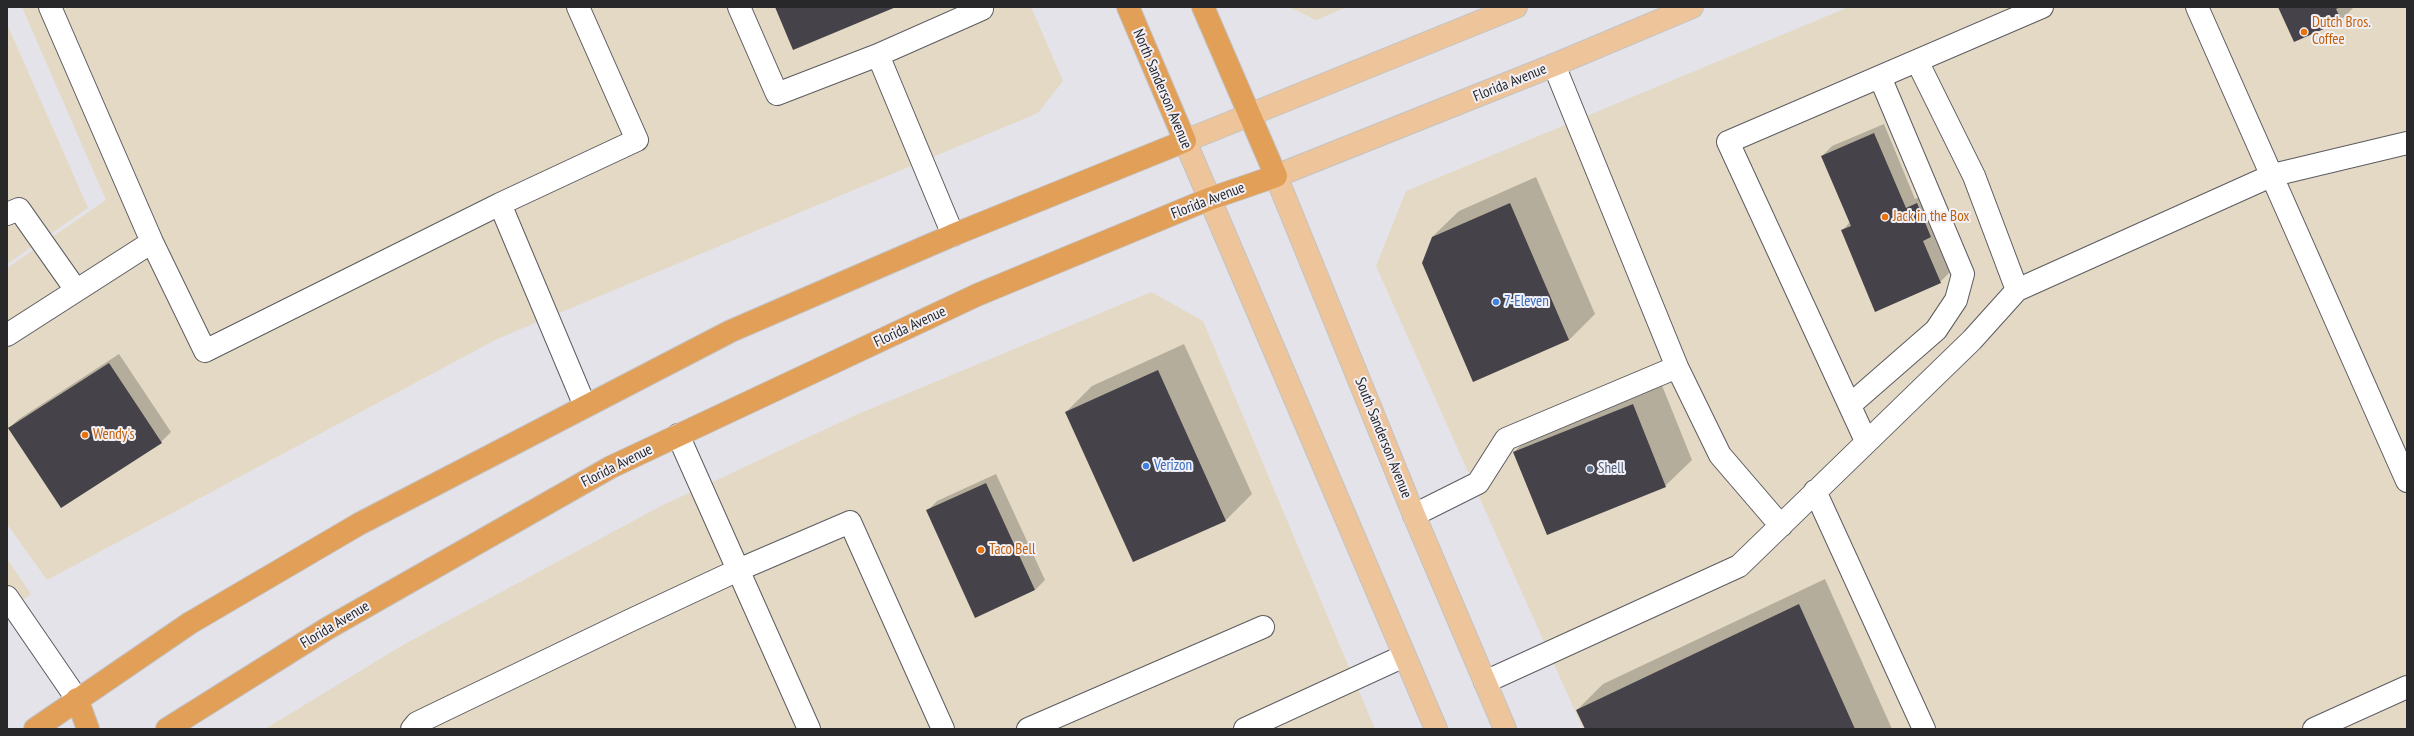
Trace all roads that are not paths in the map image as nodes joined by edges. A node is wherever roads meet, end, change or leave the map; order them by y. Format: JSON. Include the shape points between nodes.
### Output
{"nodes":[{"id":1,"x":50,"y":7,"type":"edge"},
{"id":2,"x":578,"y":7,"type":"edge"},
{"id":3,"x":739,"y":7,"type":"edge"},
{"id":4,"x":981,"y":7,"type":"edge"},
{"id":5,"x":1128,"y":7,"type":"edge"},
{"id":6,"x":1203,"y":7,"type":"edge"},
{"id":7,"x":1516,"y":7,"type":"edge"},
{"id":8,"x":1692,"y":7,"type":"edge"},
{"id":9,"x":2042,"y":7,"type":"edge"},
{"id":10,"x":2197,"y":7,"type":"edge"},
{"id":11,"x":878,"y":55,"type":"junction"},
{"id":12,"x":1917,"y":61,"type":"junction"},
{"id":13,"x":1554,"y":65,"type":"junction"},
{"id":14,"x":1880,"y":77,"type":"junction"},
{"id":15,"x":1250,"y":115,"type":"junction"},
{"id":16,"x":1185,"y":141,"type":"junction"},
{"id":17,"x":2407,"y":142,"type":"edge"},
{"id":18,"x":2273,"y":175,"type":"junction"},
{"id":19,"x":1276,"y":176,"type":"junction"},
{"id":20,"x":1209,"y":199,"type":"junction"},
{"id":21,"x":500,"y":204,"type":"junction"},
{"id":22,"x":7,"y":214,"type":"edge"},
{"id":23,"x":953,"y":235,"type":"junction"},
{"id":24,"x":152,"y":242,"type":"junction"},
{"id":25,"x":76,"y":290,"type":"junction"},
{"id":26,"x":2017,"y":290,"type":"junction"},
{"id":27,"x":7,"y":334,"type":"edge"},
{"id":28,"x":1677,"y":367,"type":"junction"},
{"id":29,"x":1850,"y":405,"type":"junction"},
{"id":30,"x":585,"y":406,"type":"junction"},
{"id":31,"x":678,"y":435,"type":"junction"},
{"id":32,"x":1866,"y":441,"type":"junction"},
{"id":33,"x":2407,"y":480,"type":"edge"},
{"id":34,"x":1815,"y":491,"type":"junction"},
{"id":35,"x":1414,"y":515,"type":"junction"},
{"id":36,"x":1781,"y":526,"type":"junction"},
{"id":37,"x":738,"y":570,"type":"junction"},
{"id":38,"x":7,"y":597,"type":"edge"},
{"id":39,"x":1263,"y":627,"type":"dead end"},
{"id":40,"x":1404,"y":656,"type":"junction"},
{"id":41,"x":1485,"y":682,"type":"junction"},
{"id":42,"x":2407,"y":687,"type":"edge"},
{"id":43,"x":77,"y":699,"type":"junction"},
{"id":44,"x":416,"y":727,"type":"edge"},
{"id":45,"x":35,"y":729,"type":"edge"},
{"id":46,"x":88,"y":729,"type":"edge"},
{"id":47,"x":167,"y":729,"type":"edge"},
{"id":48,"x":808,"y":729,"type":"edge"},
{"id":49,"x":943,"y":729,"type":"edge"},
{"id":50,"x":1028,"y":729,"type":"edge"},
{"id":51,"x":1245,"y":729,"type":"edge"},
{"id":52,"x":1436,"y":729,"type":"edge"},
{"id":53,"x":1505,"y":729,"type":"edge"},
{"id":54,"x":1924,"y":729,"type":"edge"},
{"id":55,"x":2314,"y":729,"type":"edge"}],
"edges":[{"from":1,"to":24,"type":"lane"},
{"from":2,"to":21,"type":"lane","via":[[637,140]]},
{"from":3,"to":11,"type":"lane","via":[[778,94]]},
{"from":4,"to":11,"type":"lane","via":[[982,9]]},
{"from":5,"to":16,"type":"highway","name":"North Sanderson Avenue"},
{"from":6,"to":15,"type":"highway"},
{"from":7,"to":15,"type":"main road"},
{"from":8,"to":13,"type":"main road","name":"Florida Avenue"},
{"from":9,"to":12,"type":"lane"},
{"from":10,"to":18,"type":"lane"},
{"from":11,"to":23,"type":"lane"},
{"from":12,"to":14,"type":"lane"},
{"from":12,"to":26,"type":"lane","via":[[1974,176]]},
{"from":13,"to":19,"type":"main road","name":"Florida Avenue"},
{"from":13,"to":28,"type":"lane"},
{"from":14,"to":29,"type":"lane","via":[[1963,274],[1956,300],[1936,330]]},
{"from":14,"to":29,"type":"lane","via":[[1728,142]]},
{"from":15,"to":16,"type":"main road"},
{"from":15,"to":19,"type":"highway","name":"South Sanderson Avenue"},
{"from":16,"to":20,"type":"main road","name":"North Sanderson Avenue"},
{"from":16,"to":23,"type":"highway"},
{"from":17,"to":18,"type":"lane"},
{"from":18,"to":26,"type":"lane"},
{"from":18,"to":33,"type":"lane"},
{"from":19,"to":20,"type":"highway","name":"Florida Avenue"},
{"from":19,"to":35,"type":"main road","name":"South Sanderson Avenue"},
{"from":20,"to":31,"type":"highway","name":"Florida Avenue","via":[[977,295]]},
{"from":20,"to":40,"type":"main road"},
{"from":21,"to":24,"type":"lane","via":[[205,352]]},
{"from":21,"to":30,"type":"lane"},
{"from":22,"to":25,"type":"lane","via":[[19,209]]},
{"from":23,"to":30,"type":"highway","via":[[730,331]]},
{"from":24,"to":25,"type":"lane"},
{"from":25,"to":27,"type":"lane"},
{"from":26,"to":32,"type":"lane","via":[[1972,340]]},
{"from":28,"to":35,"type":"lane","via":[[1506,439],[1478,483]]},
{"from":28,"to":36,"type":"lane","via":[[1720,455]]},
{"from":29,"to":32,"type":"lane"},
{"from":30,"to":43,"type":"highway","via":[[359,524],[190,623]]},
{"from":31,"to":37,"type":"lane"},
{"from":31,"to":47,"type":"highway","name":"Florida Avenue","via":[[611,467],[328,628]]},
{"from":32,"to":34,"type":"lane"},
{"from":34,"to":36,"type":"lane"},
{"from":34,"to":54,"type":"lane"},
{"from":35,"to":41,"type":"main road","name":"South Sanderson Avenue"},
{"from":36,"to":41,"type":"lane","via":[[1739,566]]},
{"from":37,"to":44,"type":"lane"},
{"from":37,"to":48,"type":"lane"},
{"from":37,"to":49,"type":"lane","via":[[850,522]]},
{"from":38,"to":43,"type":"lane"},
{"from":39,"to":50,"type":"lane"},
{"from":40,"to":51,"type":"lane"},
{"from":40,"to":52,"type":"main road"},
{"from":41,"to":53,"type":"main road","name":"South Sanderson Avenue"},
{"from":42,"to":55,"type":"lane"},
{"from":43,"to":45,"type":"highway"},
{"from":43,"to":46,"type":"highway"}]}
